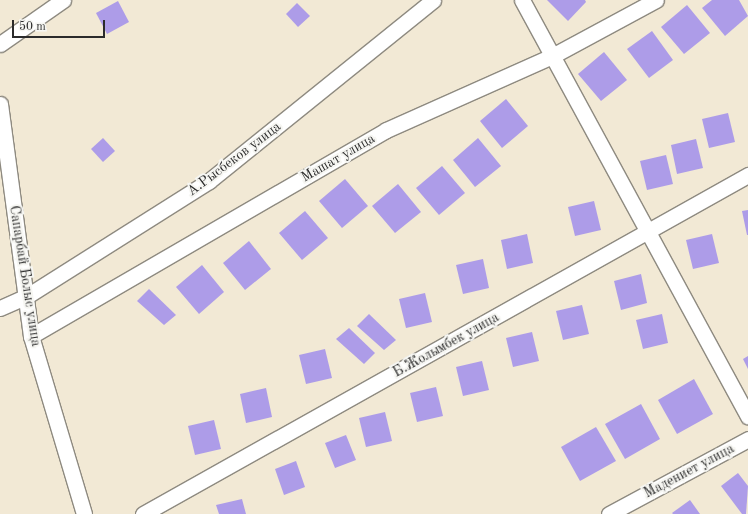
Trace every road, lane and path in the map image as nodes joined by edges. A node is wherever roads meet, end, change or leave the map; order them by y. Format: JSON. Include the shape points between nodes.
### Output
{"nodes":[{"id":1,"x":63,"y":0,"type":"edge"},
{"id":2,"x":433,"y":0,"type":"edge"},
{"id":3,"x":522,"y":0,"type":"edge"},
{"id":4,"x":656,"y":0,"type":"edge"},
{"id":5,"x":0,"y":44,"type":"edge"},
{"id":6,"x":552,"y":56,"type":"junction"},
{"id":7,"x":0,"y":104,"type":"edge"},
{"id":8,"x":748,"y":175,"type":"edge"},
{"id":9,"x":646,"y":233,"type":"junction"},
{"id":10,"x":27,"y":296,"type":"junction"},
{"id":11,"x":0,"y":308,"type":"edge"},
{"id":12,"x":31,"y":336,"type":"junction"},
{"id":13,"x":748,"y":417,"type":"edge"},
{"id":14,"x":748,"y":439,"type":"edge"},
{"id":15,"x":84,"y":514,"type":"edge"},
{"id":16,"x":143,"y":514,"type":"edge"},
{"id":17,"x":609,"y":514,"type":"edge"}],
"edges":[{"from":1,"to":5,"type":"street"},
{"from":2,"to":10,"type":"street","name":"А.Рысбеков улица","via":[[209,181]]},
{"from":3,"to":6,"type":"street"},
{"from":4,"to":6,"type":"street","name":"Машат улица"},
{"from":6,"to":9,"type":"street"},
{"from":6,"to":12,"type":"street","name":"Машат улица","via":[[386,130]]},
{"from":7,"to":10,"type":"street","name":"Сапарбай Болыс улица"},
{"from":8,"to":9,"type":"street","name":"Б.Жолымбек улица"},
{"from":9,"to":13,"type":"street"},
{"from":9,"to":16,"type":"street","name":"Б.Жолымбек улица"},
{"from":10,"to":11,"type":"street","name":"А.Рысбеков улица"},
{"from":10,"to":12,"type":"street","name":"Сапарбай Болыс улица"},
{"from":12,"to":15,"type":"street","name":"Сапарбай Болыс улица"},
{"from":14,"to":17,"type":"street","name":"Мадениет улица"}]}
